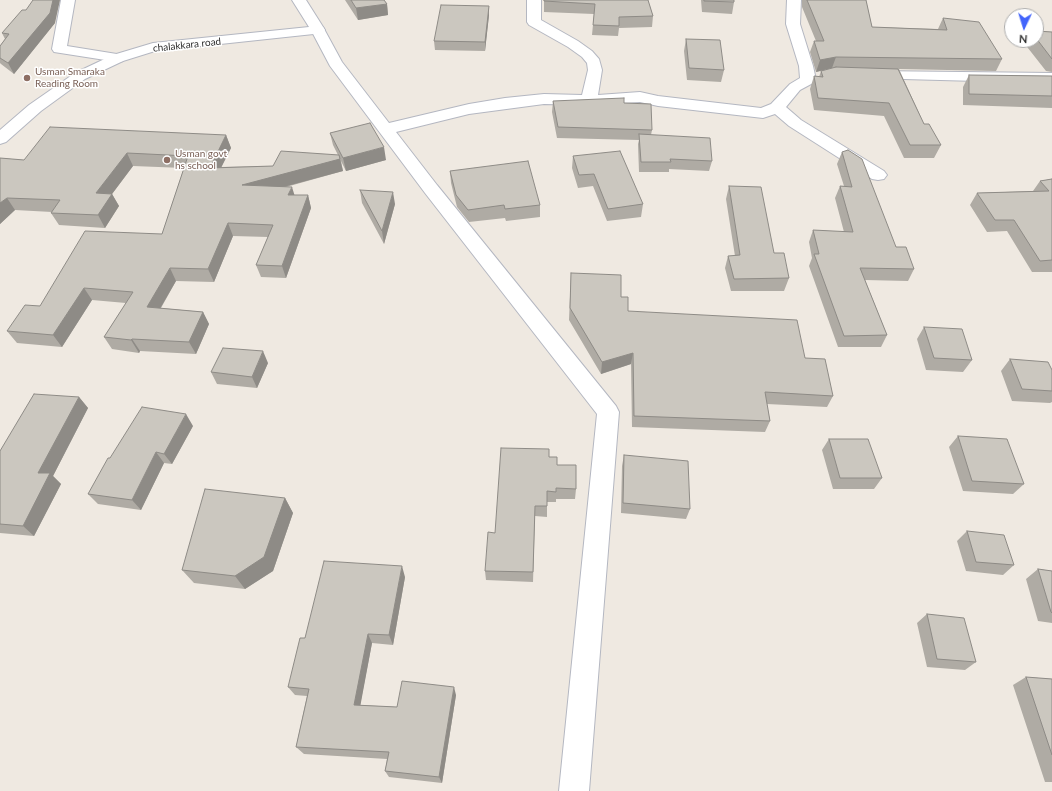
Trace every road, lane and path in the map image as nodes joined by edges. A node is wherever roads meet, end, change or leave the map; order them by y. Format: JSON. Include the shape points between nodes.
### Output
{"nodes":[{"id":1,"x":68,"y":0,"type":"edge"},
{"id":2,"x":299,"y":0,"type":"edge"},
{"id":3,"x":534,"y":0,"type":"edge"},
{"id":4,"x":794,"y":0,"type":"edge"},
{"id":5,"x":318,"y":30,"type":"junction"},
{"id":6,"x":118,"y":58,"type":"junction"},
{"id":7,"x":857,"y":75,"type":"edge"},
{"id":8,"x":1052,"y":78,"type":"edge"},
{"id":9,"x":589,"y":100,"type":"junction"},
{"id":10,"x":777,"y":107,"type":"junction"},
{"id":11,"x":386,"y":129,"type":"junction"},
{"id":12,"x":0,"y":139,"type":"edge"},
{"id":13,"x":878,"y":175,"type":"dead end"},
{"id":14,"x":574,"y":791,"type":"edge"}],
"edges":[{"from":1,"to":6,"type":"street","via":[[59,49]]},
{"from":2,"to":5,"type":"street"},
{"from":3,"to":9,"type":"street","via":[[534,22],[573,44],[594,62],[595,70]]},
{"from":4,"to":10,"type":"street","via":[[793,24],[806,66],[814,79],[795,87]]},
{"from":5,"to":6,"type":"street","name":"chalakkara road","via":[[160,46]]},
{"from":5,"to":11,"type":"street","via":[[334,63]]},
{"from":6,"to":12,"type":"street","name":"chalakkara road","via":[[80,76],[35,108]]},
{"from":7,"to":8,"type":"street"},
{"from":9,"to":10,"type":"street","via":[[640,97],[763,113]]},
{"from":9,"to":11,"type":"street","via":[[544,99],[505,102]]},
{"from":10,"to":13,"type":"street","via":[[795,123]]},
{"from":11,"to":14,"type":"street","via":[[430,189],[608,412]]}]}
